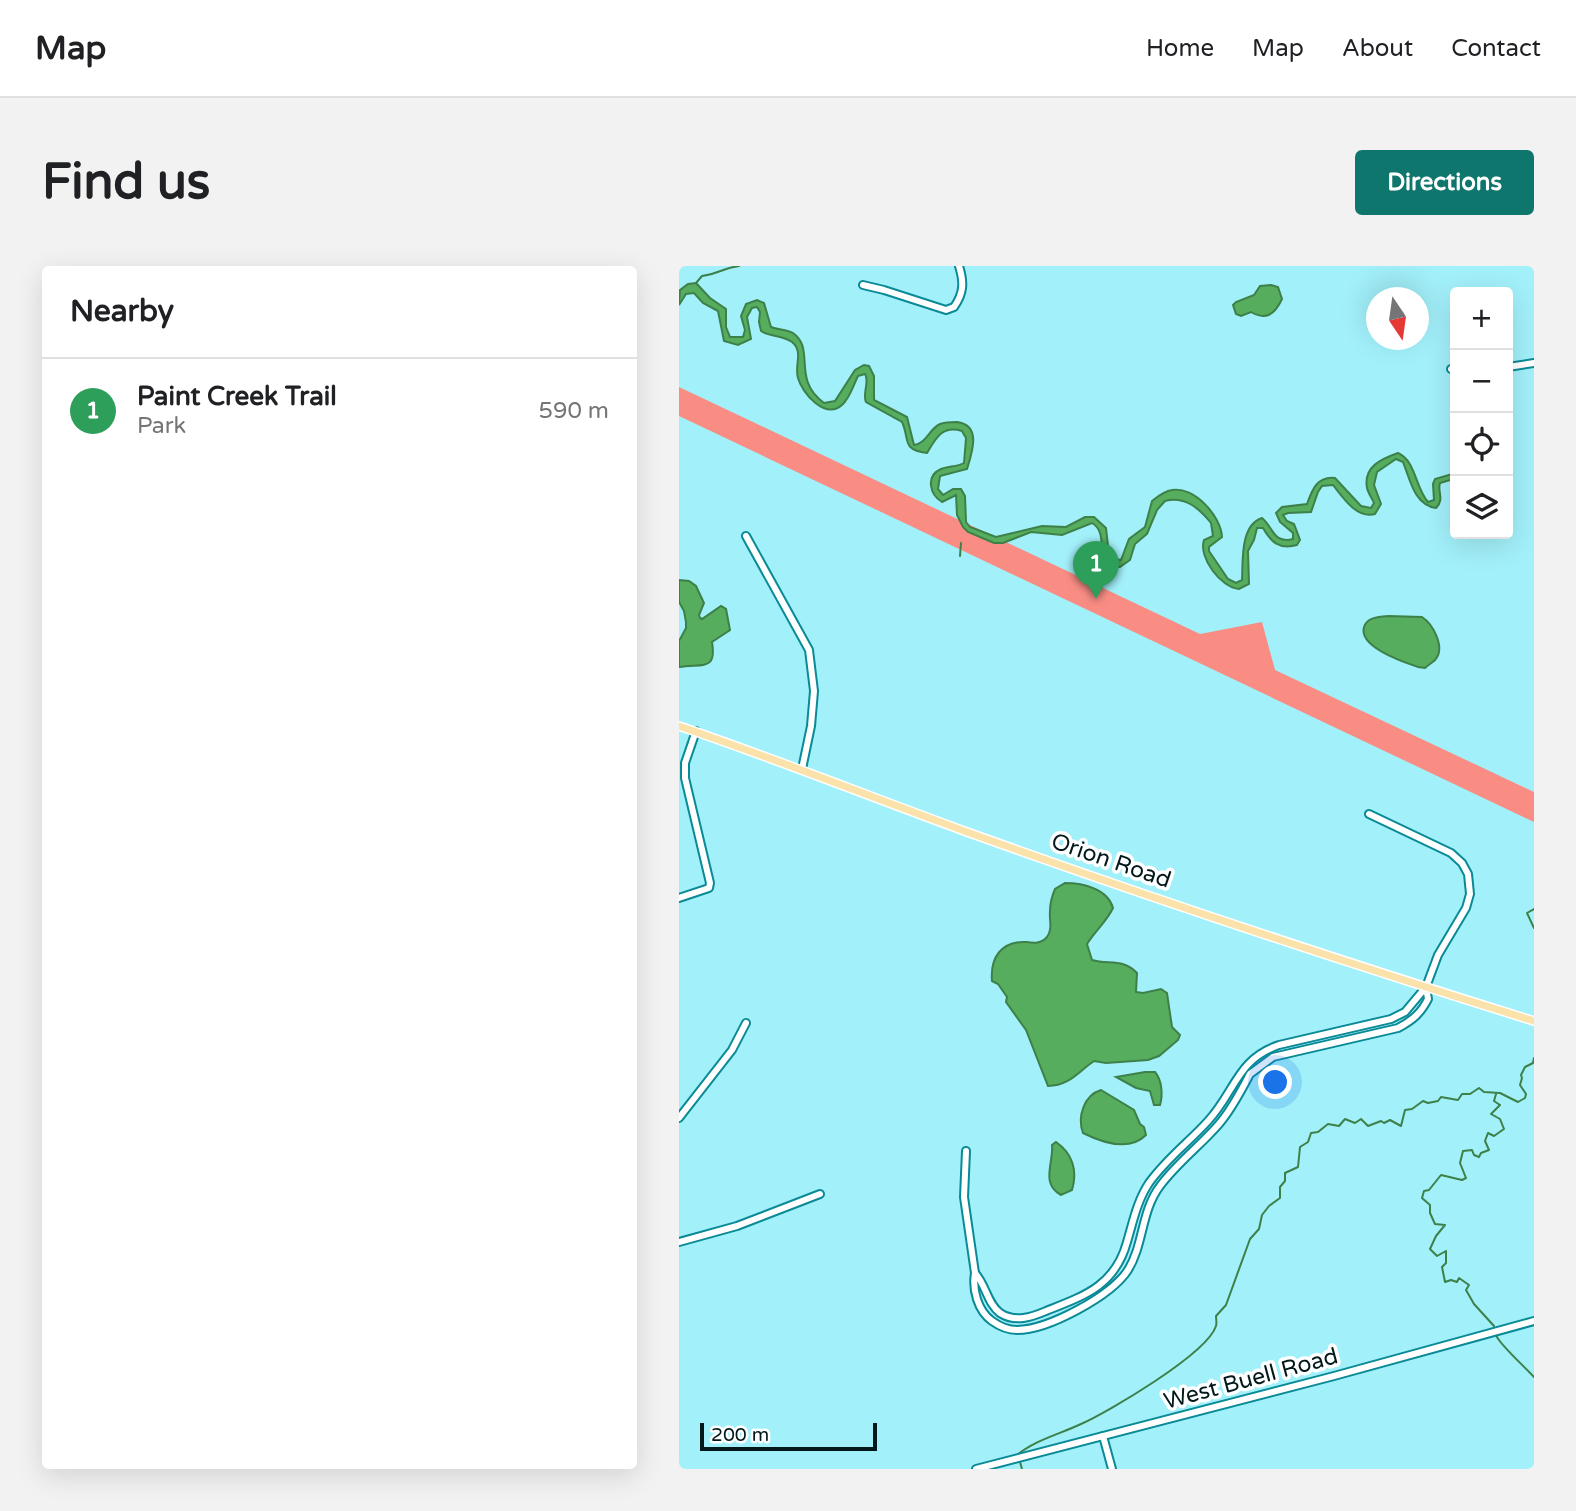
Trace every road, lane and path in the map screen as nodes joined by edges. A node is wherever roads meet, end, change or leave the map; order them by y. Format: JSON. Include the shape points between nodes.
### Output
{"nodes":[{"id":1,"x":959,"y":266,"type":"edge"},
{"id":2,"x":863,"y":285,"type":"dead end"},
{"id":3,"x":1534,"y":363,"type":"edge"},
{"id":4,"x":1513,"y":366,"type":"edge"},
{"id":5,"x":746,"y":536,"type":"dead end"},
{"id":6,"x":679,"y":726,"type":"edge"},
{"id":7,"x":696,"y":732,"type":"junction"},
{"id":8,"x":802,"y":769,"type":"junction"},
{"id":9,"x":1369,"y":814,"type":"dead end"},
{"id":10,"x":679,"y":898,"type":"edge"},
{"id":11,"x":1426,"y":987,"type":"junction"},
{"id":12,"x":1408,"y":1010,"type":"junction"},
{"id":13,"x":1416,"y":1017,"type":"junction"},
{"id":14,"x":1534,"y":1021,"type":"edge"},
{"id":15,"x":746,"y":1023,"type":"dead end"},
{"id":16,"x":1375,"y":1023,"type":"junction"},
{"id":17,"x":1377,"y":1033,"type":"junction"},
{"id":18,"x":1276,"y":1046,"type":"junction"},
{"id":19,"x":1278,"y":1056,"type":"junction"},
{"id":20,"x":679,"y":1118,"type":"edge"},
{"id":21,"x":1197,"y":1133,"type":"junction"},
{"id":22,"x":1204,"y":1140,"type":"junction"},
{"id":23,"x":966,"y":1151,"type":"dead end"},
{"id":24,"x":820,"y":1194,"type":"dead end"},
{"id":25,"x":1140,"y":1198,"type":"junction"},
{"id":26,"x":1151,"y":1201,"type":"junction"},
{"id":27,"x":679,"y":1242,"type":"edge"},
{"id":28,"x":975,"y":1273,"type":"junction"},
{"id":29,"x":1074,"y":1300,"type":"junction"},
{"id":30,"x":1079,"y":1309,"type":"junction"},
{"id":31,"x":1534,"y":1321,"type":"edge"},
{"id":32,"x":1103,"y":1436,"type":"junction"},
{"id":33,"x":977,"y":1469,"type":"edge"},
{"id":34,"x":1112,"y":1469,"type":"edge"}],
"edges":[{"from":1,"to":2,"type":"street","via":[[963,292],[954,307],[946,310]]},
{"from":3,"to":4,"type":"street"},
{"from":5,"to":8,"type":"street","via":[[809,650],[814,691]]},
{"from":6,"to":7,"type":"main road","name":"Orion Road"},
{"from":7,"to":8,"type":"main road","name":"Orion Road"},
{"from":7,"to":10,"type":"street","via":[[685,778],[710,883],[704,892]]},
{"from":8,"to":11,"type":"main road","name":"Orion Road","via":[[987,839]]},
{"from":9,"to":11,"type":"street","via":[[1451,853],[1468,874],[1466,908],[1438,955]]},
{"from":11,"to":12,"type":"street"},
{"from":11,"to":13,"type":"street","via":[[1429,999]]},
{"from":11,"to":14,"type":"main road","name":"Orion Road"},
{"from":12,"to":13,"type":"street"},
{"from":12,"to":16,"type":"street"},
{"from":13,"to":17,"type":"street"},
{"from":15,"to":20,"type":"street","via":[[726,1058]]},
{"from":16,"to":17,"type":"street"},
{"from":16,"to":18,"type":"street"},
{"from":17,"to":19,"type":"street"},
{"from":18,"to":19,"type":"street"},
{"from":18,"to":21,"type":"street","via":[[1237,1075],[1220,1106]]},
{"from":19,"to":22,"type":"street","via":[[1251,1074],[1230,1111]]},
{"from":21,"to":22,"type":"street"},
{"from":21,"to":25,"type":"street","via":[[1161,1168]]},
{"from":22,"to":26,"type":"street","via":[[1170,1173]]},
{"from":23,"to":28,"type":"street","via":[[964,1198]]},
{"from":24,"to":27,"type":"street","via":[[737,1226]]},
{"from":25,"to":26,"type":"street"},
{"from":25,"to":29,"type":"street","via":[[1117,1268],[1102,1284]]},
{"from":26,"to":30,"type":"street","via":[[1126,1272],[1109,1291]]},
{"from":28,"to":29,"type":"street","via":[[997,1311],[1012,1318],[1037,1315]]},
{"from":28,"to":30,"type":"street","via":[[973,1283],[981,1309],[1002,1326],[1029,1329]]},
{"from":29,"to":30,"type":"street"},
{"from":31,"to":32,"type":"street","name":"West Buell Road"},
{"from":32,"to":33,"type":"street","name":"West Buell Road"},
{"from":32,"to":34,"type":"street"}]}
